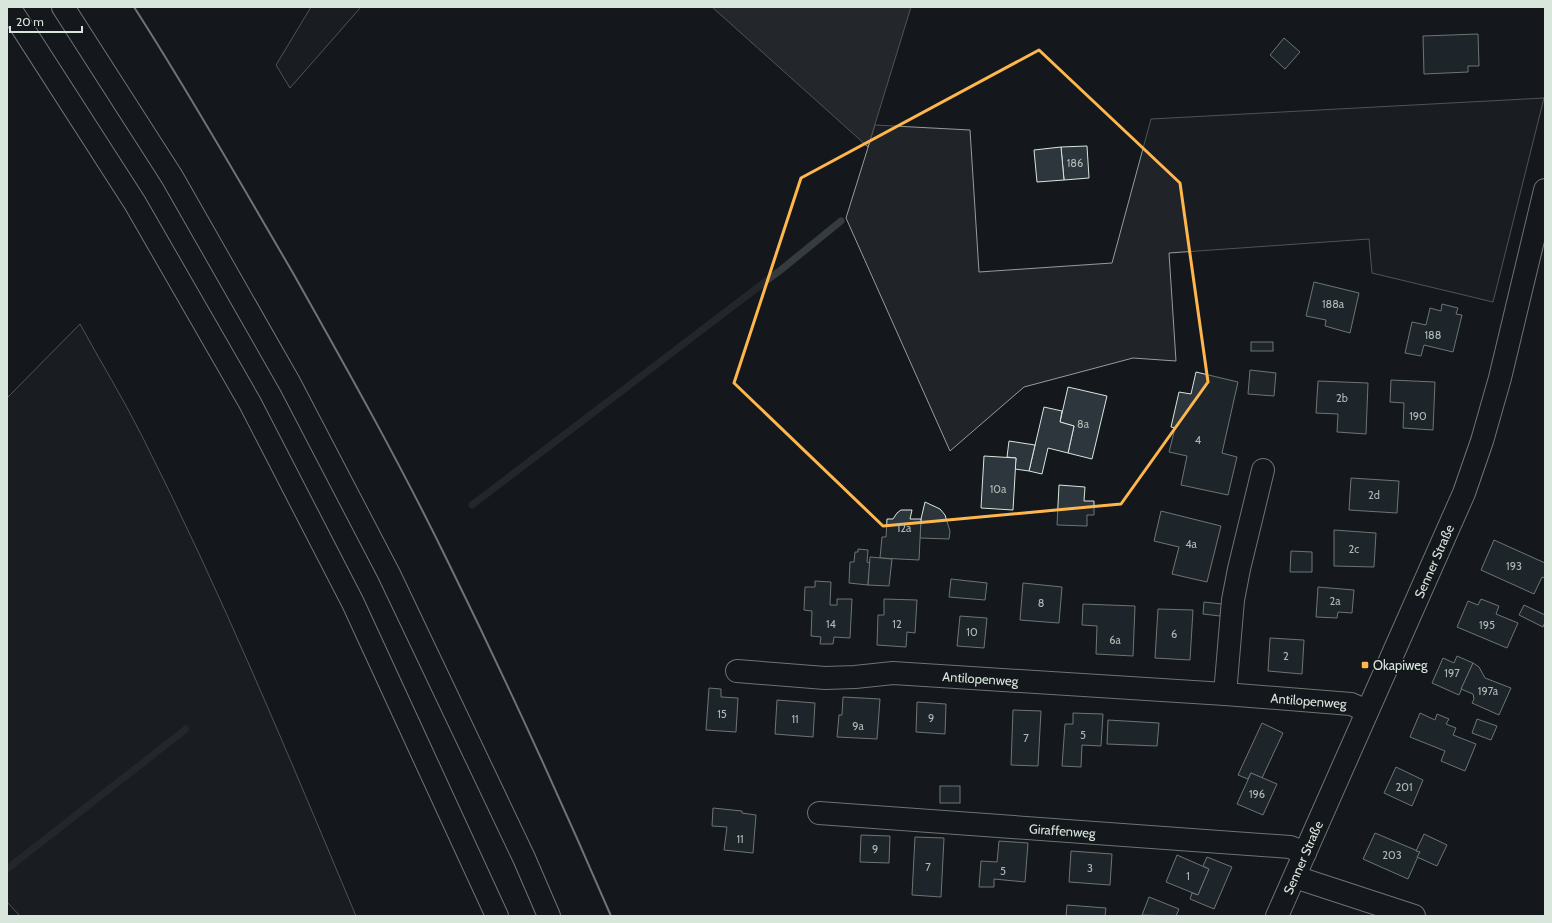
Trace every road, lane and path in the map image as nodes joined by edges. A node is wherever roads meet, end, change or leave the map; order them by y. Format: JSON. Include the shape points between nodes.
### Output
{"nodes":[{"id":1,"x":9,"y":7,"type":"edge"},
{"id":2,"x":63,"y":7,"type":"edge"},
{"id":3,"x":1545,"y":190,"type":"edge"},
{"id":4,"x":1263,"y":470,"type":"dead end"},
{"id":5,"x":737,"y":671,"type":"dead end"},
{"id":6,"x":1225,"y":694,"type":"junction"},
{"id":7,"x":1367,"y":711,"type":"junction"},
{"id":8,"x":820,"y":813,"type":"dead end"},
{"id":9,"x":1305,"y":853,"type":"junction"},
{"id":10,"x":1295,"y":877,"type":"junction"},
{"id":11,"x":497,"y":916,"type":"edge"},
{"id":12,"x":549,"y":916,"type":"edge"},
{"id":13,"x":1278,"y":916,"type":"edge"},
{"id":14,"x":1414,"y":916,"type":"edge"}],
"edges":[{"from":1,"to":11,"type":"main road","via":[[135,203],[250,403],[353,603]]},
{"from":2,"to":12,"type":"main road","via":[[172,177],[290,384],[389,574]]},
{"from":3,"to":7,"type":"main road","name":"Senner Straße","via":[[1502,371],[1482,442],[1464,493]]},
{"from":4,"to":6,"type":"main road","via":[[1233,600]]},
{"from":5,"to":6,"type":"main road","name":"Antilopenweg","via":[[825,678],[893,673]]},
{"from":6,"to":7,"type":"main road","name":"Antilopenweg","via":[[1351,704]]},
{"from":7,"to":9,"type":"main road","name":"Senner Straße"},
{"from":8,"to":9,"type":"main road","name":"Giraffenweg","via":[[1290,847]]},
{"from":9,"to":10,"type":"main road","name":"Senner Straße"},
{"from":10,"to":13,"type":"main road","name":"Senner Straße"},
{"from":10,"to":14,"type":"main road"}]}
